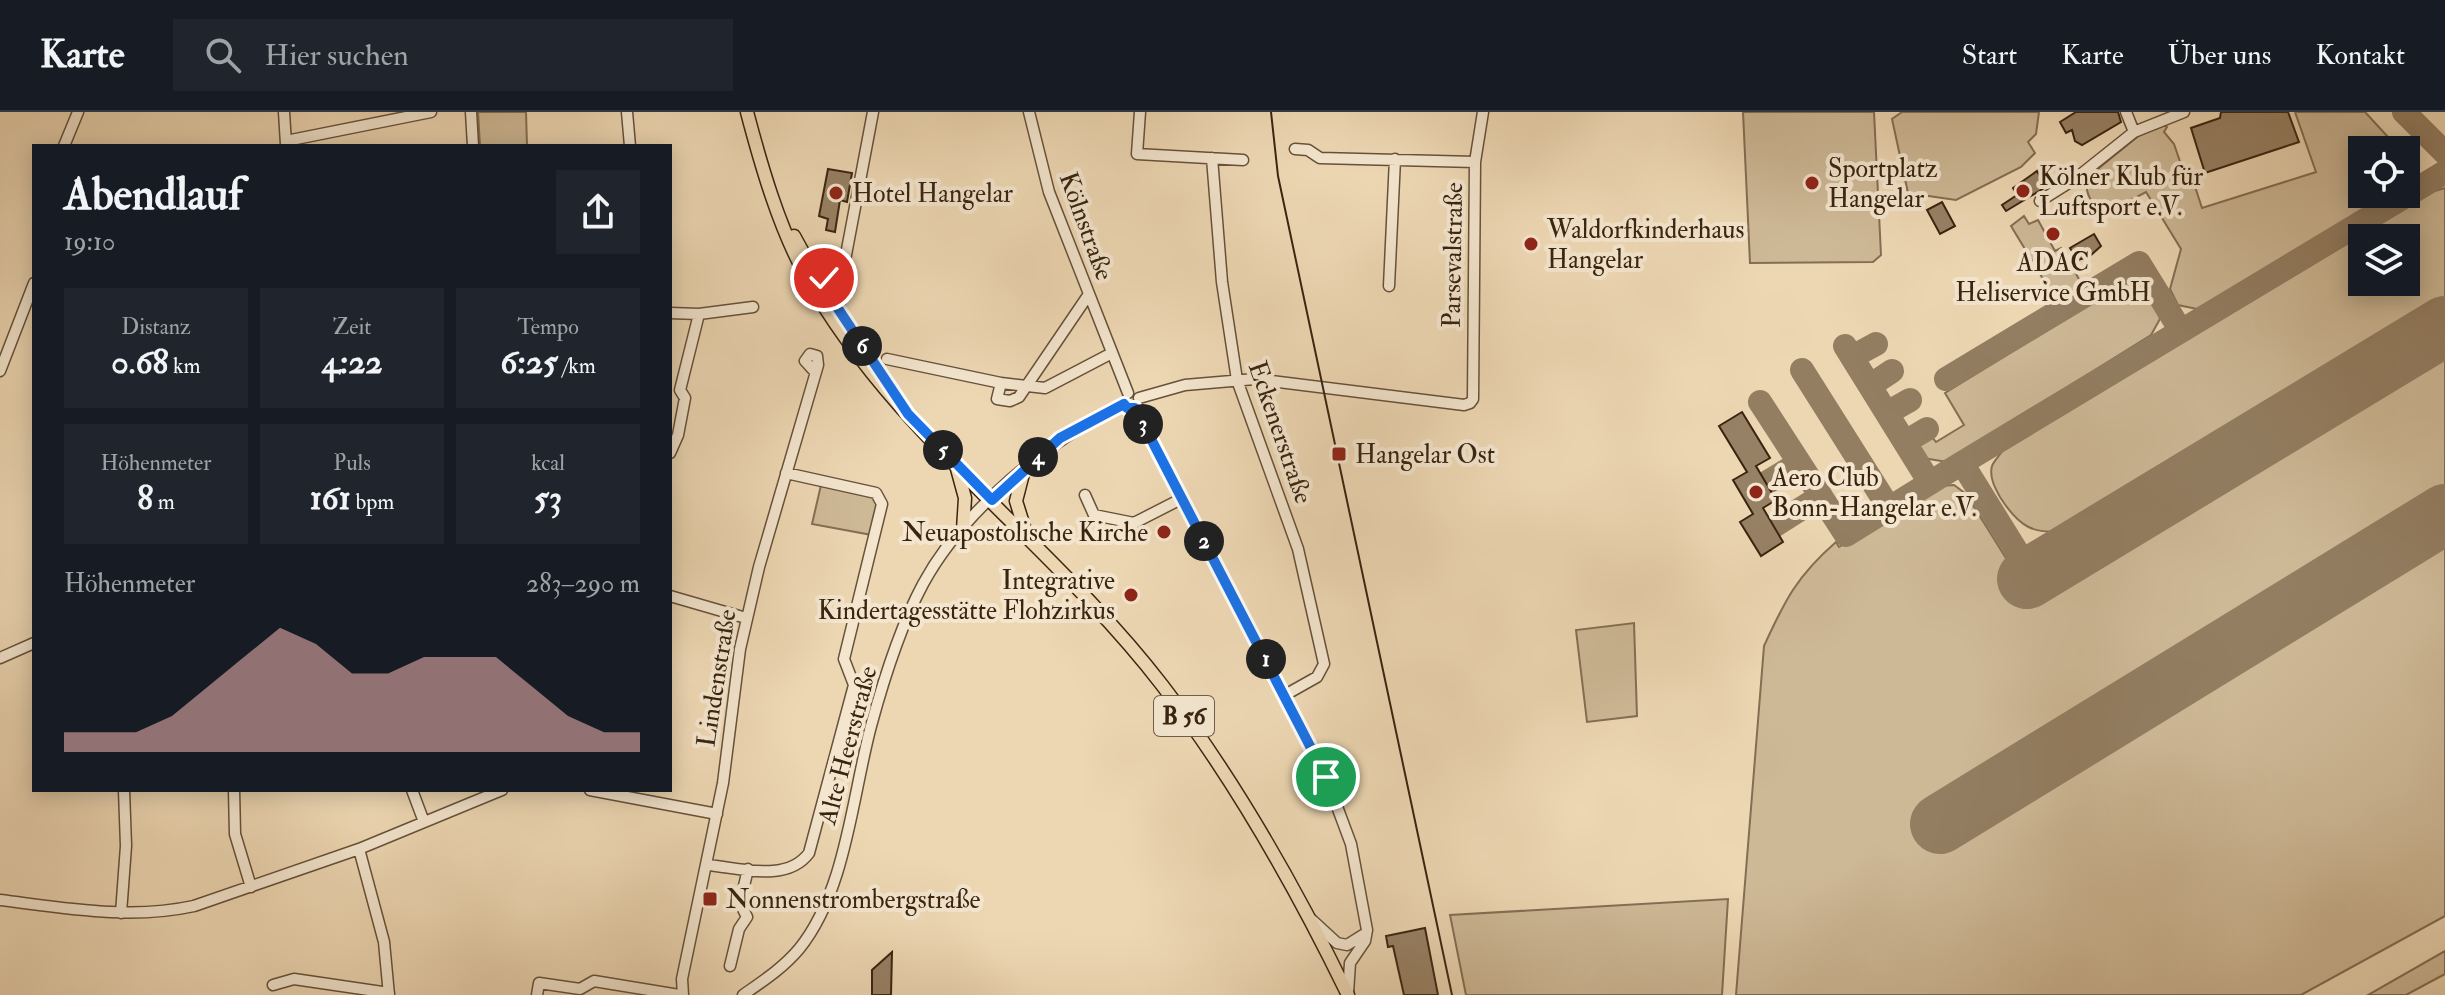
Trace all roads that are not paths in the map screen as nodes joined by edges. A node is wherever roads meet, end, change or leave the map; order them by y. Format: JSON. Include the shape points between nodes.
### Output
{"nodes":[{"id":1,"x":78,"y":112,"type":"edge"},
{"id":2,"x":284,"y":112,"type":"edge"},
{"id":3,"x":431,"y":112,"type":"edge"},
{"id":4,"x":471,"y":112,"type":"edge"},
{"id":5,"x":627,"y":112,"type":"edge"},
{"id":6,"x":747,"y":112,"type":"edge"},
{"id":7,"x":873,"y":112,"type":"edge"},
{"id":8,"x":1029,"y":112,"type":"edge"},
{"id":9,"x":1140,"y":112,"type":"edge"},
{"id":10,"x":1483,"y":112,"type":"edge"},
{"id":11,"x":2126,"y":112,"type":"edge"},
{"id":12,"x":2184,"y":112,"type":"edge"},
{"id":13,"x":2134,"y":132,"type":"junction"},
{"id":14,"x":65,"y":144,"type":"edge"},
{"id":15,"x":286,"y":144,"type":"edge"},
{"id":16,"x":473,"y":144,"type":"edge"},
{"id":17,"x":631,"y":144,"type":"edge"},
{"id":18,"x":1295,"y":149,"type":"dead end"},
{"id":19,"x":1212,"y":158,"type":"junction"},
{"id":20,"x":1395,"y":159,"type":"junction"},
{"id":21,"x":1243,"y":160,"type":"dead end"},
{"id":22,"x":1475,"y":162,"type":"junction"},
{"id":23,"x":2040,"y":201,"type":"dead end"},
{"id":24,"x":779,"y":209,"type":"junction"},
{"id":25,"x":845,"y":262,"type":"junction"},
{"id":26,"x":813,"y":271,"type":"junction"},
{"id":27,"x":1389,"y":286,"type":"dead end"},
{"id":28,"x":32,"y":288,"type":"edge"},
{"id":29,"x":1089,"y":294,"type":"junction"},
{"id":30,"x":753,"y":307,"type":"dead end"},
{"id":31,"x":672,"y":313,"type":"edge"},
{"id":32,"x":699,"y":314,"type":"junction"},
{"id":33,"x":840,"y":315,"type":"junction"},
{"id":34,"x":1112,"y":353,"type":"junction"},
{"id":35,"x":887,"y":359,"type":"dead end"},
{"id":36,"x":0,"y":371,"type":"edge"},
{"id":37,"x":815,"y":372,"type":"dead end"},
{"id":38,"x":1237,"y":380,"type":"junction"},
{"id":39,"x":1001,"y":383,"type":"junction"},
{"id":40,"x":1027,"y":386,"type":"junction"},
{"id":41,"x":675,"y":389,"type":"edge"},
{"id":42,"x":1126,"y":398,"type":"junction"},
{"id":43,"x":1137,"y":403,"type":"junction"},
{"id":44,"x":908,"y":414,"type":"junction"},
{"id":45,"x":672,"y":448,"type":"edge"},
{"id":46,"x":955,"y":462,"type":"junction"},
{"id":47,"x":1024,"y":470,"type":"junction"},
{"id":48,"x":786,"y":473,"type":"junction"},
{"id":49,"x":1085,"y":495,"type":"dead end"},
{"id":50,"x":1181,"y":499,"type":"junction"},
{"id":51,"x":992,"y":500,"type":"junction"},
{"id":52,"x":963,"y":530,"type":"junction"},
{"id":53,"x":1027,"y":536,"type":"junction"},
{"id":54,"x":672,"y":597,"type":"edge"},
{"id":55,"x":746,"y":618,"type":"junction"},
{"id":56,"x":32,"y":644,"type":"edge"},
{"id":57,"x":0,"y":658,"type":"edge"},
{"id":58,"x":1285,"y":695,"type":"junction"},
{"id":59,"x":124,"y":792,"type":"edge"},
{"id":60,"x":234,"y":792,"type":"edge"},
{"id":61,"x":413,"y":792,"type":"edge"},
{"id":62,"x":485,"y":792,"type":"edge"},
{"id":63,"x":625,"y":793,"type":"edge"},
{"id":64,"x":717,"y":814,"type":"junction"},
{"id":65,"x":424,"y":822,"type":"junction"},
{"id":66,"x":359,"y":849,"type":"junction"},
{"id":67,"x":708,"y":865,"type":"junction"},
{"id":68,"x":748,"y":869,"type":"junction"},
{"id":69,"x":251,"y":887,"type":"junction"},
{"id":70,"x":0,"y":900,"type":"edge"},
{"id":71,"x":121,"y":913,"type":"junction"},
{"id":72,"x":1310,"y":918,"type":"junction"},
{"id":73,"x":1367,"y":930,"type":"junction"},
{"id":74,"x":730,"y":966,"type":"dead end"},
{"id":75,"x":273,"y":985,"type":"dead end"},
{"id":76,"x":580,"y":992,"type":"edge"},
{"id":77,"x":389,"y":994,"type":"edge"},
{"id":78,"x":537,"y":995,"type":"edge"},
{"id":79,"x":681,"y":995,"type":"edge"},
{"id":80,"x":743,"y":995,"type":"edge"},
{"id":81,"x":1348,"y":995,"type":"edge"}],
"edges":[{"from":1,"to":14,"type":"street"},
{"from":2,"to":15,"type":"street"},
{"from":3,"to":15,"type":"street"},
{"from":4,"to":16,"type":"street"},
{"from":5,"to":17,"type":"street"},
{"from":6,"to":24,"type":"main road","number":"B 56"},
{"from":7,"to":25,"type":"street"},
{"from":8,"to":29,"type":"street","name":"Kölnstraße","via":[[1049,192]]},
{"from":9,"to":19,"type":"street","via":[[1137,154]]},
{"from":10,"to":22,"type":"street","name":"Parsevalstraße"},
{"from":11,"to":13,"type":"street"},
{"from":12,"to":13,"type":"street"},
{"from":13,"to":23,"type":"street"},
{"from":18,"to":20,"type":"street","via":[[1320,158]]},
{"from":19,"to":21,"type":"street"},
{"from":19,"to":38,"type":"street","name":"Eckenerstraße"},
{"from":20,"to":22,"type":"street"},
{"from":20,"to":27,"type":"street"},
{"from":22,"to":38,"type":"street","name":"Parsevalstraße","via":[[1473,399],[1464,405]]},
{"from":24,"to":26,"type":"main road","number":"B 56"},
{"from":24,"to":44,"type":"main road","number":"B 56","via":[[790,245],[824,307]]},
{"from":25,"to":26,"type":"street","via":[[830,278]]},
{"from":25,"to":33,"type":"street"},
{"from":26,"to":33,"type":"main road","number":"B 56"},
{"from":28,"to":36,"type":"street"},
{"from":29,"to":34,"type":"street","name":"Kölnstraße"},
{"from":29,"to":40,"type":"street"},
{"from":30,"to":32,"type":"street"},
{"from":31,"to":32,"type":"street"},
{"from":32,"to":41,"type":"street"},
{"from":33,"to":44,"type":"main road","number":"B 56"},
{"from":34,"to":40,"type":"street","via":[[1045,388]]},
{"from":34,"to":42,"type":"street","name":"Kölnstraße"},
{"from":35,"to":39,"type":"street"},
{"from":37,"to":48,"type":"street","name":"Lindenstraße"},
{"from":38,"to":43,"type":"street","via":[[1185,385]]},
{"from":38,"to":58,"type":"street","name":"Eckenerstraße","via":[[1298,549],[1324,664],[1317,677]]},
{"from":39,"to":40,"type":"street"},
{"from":39,"to":40,"type":"street","via":[[997,399],[1010,401]]},
{"from":41,"to":45,"type":"street","via":[[685,398]]},
{"from":42,"to":43,"type":"street","via":[[1134,393]]},
{"from":42,"to":47,"type":"street","via":[[1060,438]]},
{"from":43,"to":50,"type":"street"},
{"from":44,"to":46,"type":"main road","number":"B 56"},
{"from":46,"to":51,"type":"main road","number":"B 56"},
{"from":46,"to":52,"type":"main road","via":[[965,498]]},
{"from":47,"to":51,"type":"street"},
{"from":47,"to":53,"type":"main road","via":[[1016,501]]},
{"from":48,"to":55,"type":"street","name":"Lindenstraße"},
{"from":48,"to":68,"type":"street","via":[[876,493],[882,504],[844,659],[854,685],[809,853],[782,872]]},
{"from":49,"to":50,"type":"street","via":[[1094,515],[1134,523]]},
{"from":50,"to":58,"type":"street"},
{"from":51,"to":52,"type":"street","name":"Alte Heerstraße"},
{"from":51,"to":53,"type":"main road","number":"B 56"},
{"from":52,"to":80,"type":"street","name":"Alte Heerstraße","via":[[923,584],[896,650],[871,724],[836,876],[823,910],[788,961]]},
{"from":53,"to":72,"type":"main road","number":"B 56","via":[[1161,684],[1249,809]]},
{"from":54,"to":55,"type":"street"},
{"from":55,"to":64,"type":"street","name":"Lindenstraße"},
{"from":56,"to":57,"type":"street"},
{"from":58,"to":73,"type":"street","via":[[1351,844]]},
{"from":59,"to":71,"type":"street"},
{"from":60,"to":69,"type":"street","via":[[235,834]]},
{"from":61,"to":65,"type":"street"},
{"from":62,"to":65,"type":"street"},
{"from":63,"to":64,"type":"street"},
{"from":64,"to":67,"type":"street","name":"Lindenstraße"},
{"from":65,"to":66,"type":"street"},
{"from":66,"to":69,"type":"street"},
{"from":66,"to":77,"type":"street","via":[[384,942]]},
{"from":67,"to":68,"type":"street"},
{"from":67,"to":79,"type":"street","name":"Lindenstraße"},
{"from":68,"to":74,"type":"street","via":[[740,903],[747,917]]},
{"from":69,"to":71,"type":"street","via":[[166,912]]},
{"from":70,"to":71,"type":"street"},
{"from":72,"to":73,"type":"street","via":[[1337,943],[1361,939]]},
{"from":72,"to":81,"type":"main road","number":"B 56"},
{"from":73,"to":81,"type":"street","via":[[1350,963]]},
{"from":75,"to":77,"type":"street","via":[[294,979]]},
{"from":76,"to":78,"type":"street","via":[[539,983]]},
{"from":76,"to":79,"type":"street","via":[[594,981]]}]}
